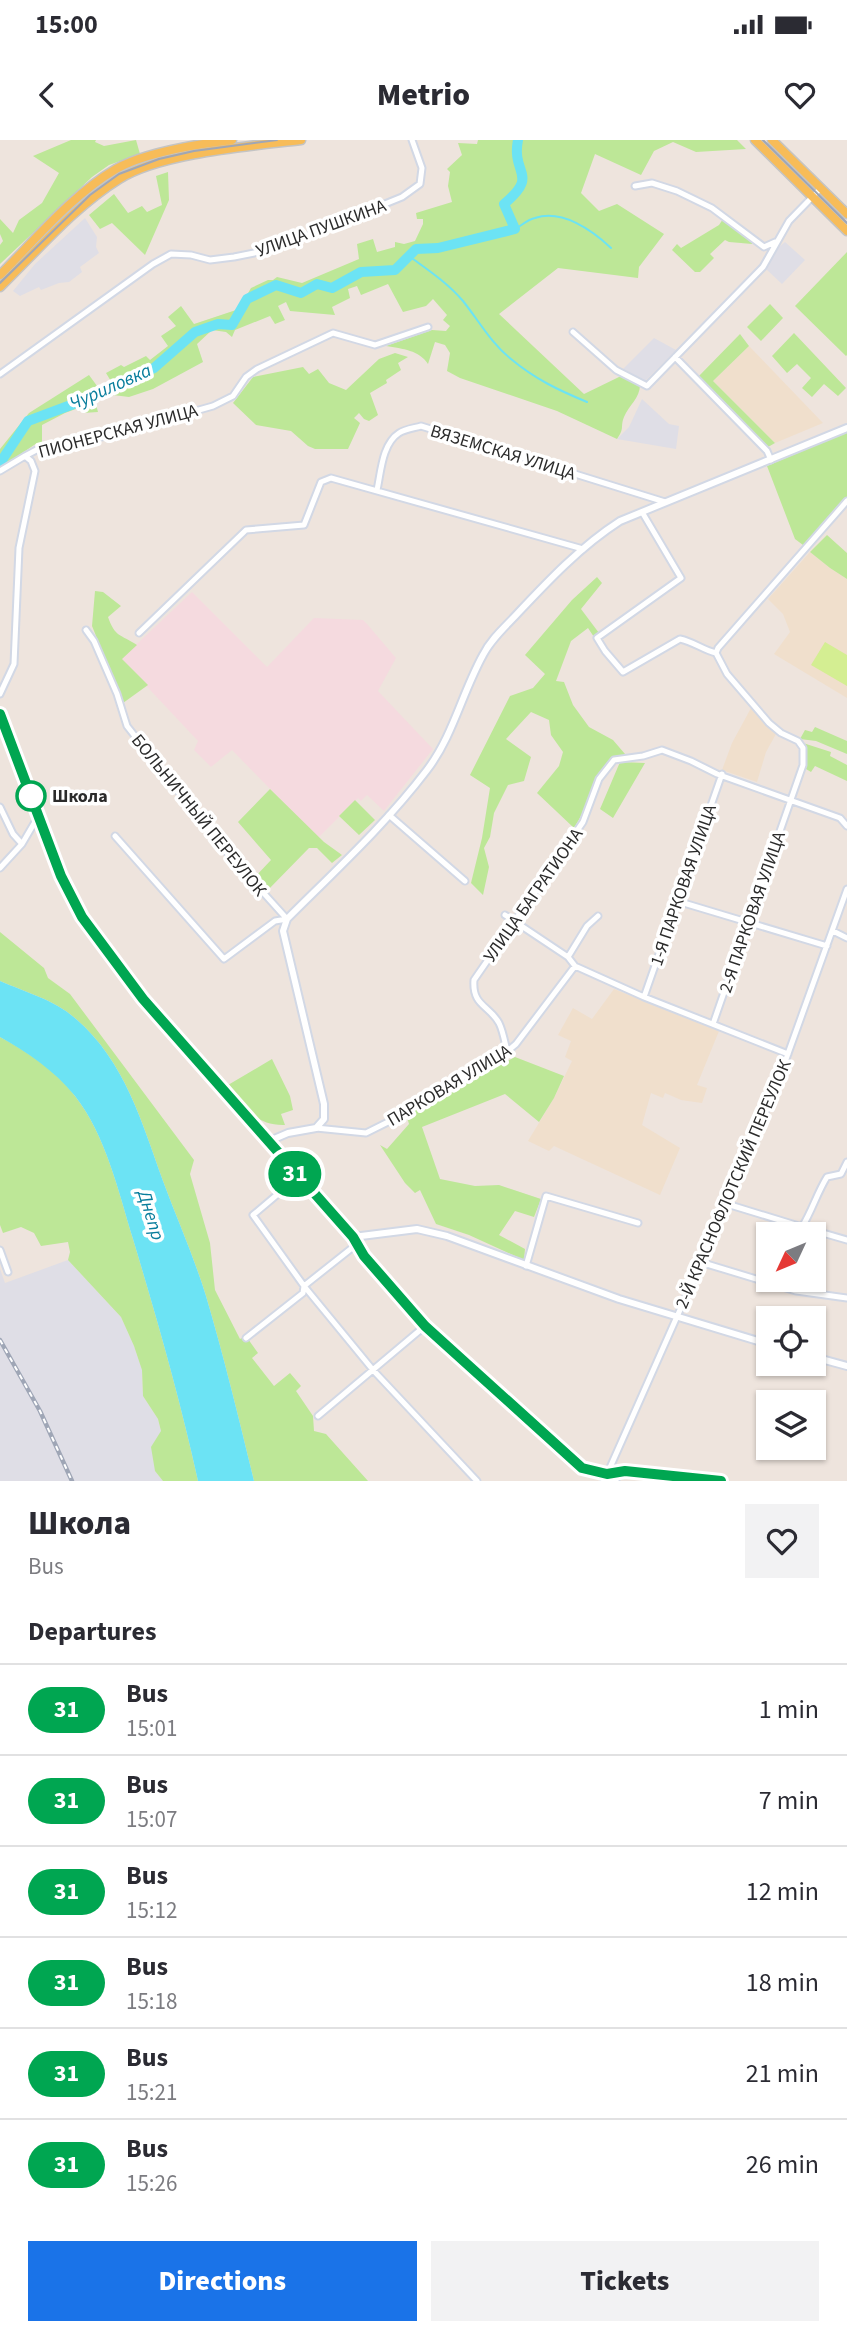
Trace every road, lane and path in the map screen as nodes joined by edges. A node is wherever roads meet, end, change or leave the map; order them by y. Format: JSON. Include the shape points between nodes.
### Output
{"nodes":[{"id":1,"x":232,"y":140,"type":"edge"},
{"id":2,"x":301,"y":140,"type":"edge"},
{"id":3,"x":412,"y":140,"type":"edge"},
{"id":4,"x":755,"y":140,"type":"edge"},
{"id":5,"x":772,"y":140,"type":"edge"},
{"id":6,"x":635,"y":186,"type":"dead end"},
{"id":7,"x":821,"y":188,"type":"junction"},
{"id":8,"x":812,"y":197,"type":"junction"},
{"id":9,"x":847,"y":214,"type":"edge"},
{"id":10,"x":847,"y":231,"type":"edge"},
{"id":11,"x":775,"y":242,"type":"junction"},
{"id":12,"x":0,"y":275,"type":"edge"},
{"id":13,"x":0,"y":287,"type":"edge"},
{"id":14,"x":428,"y":327,"type":"dead end"},
{"id":15,"x":573,"y":332,"type":"dead end"},
{"id":16,"x":675,"y":357,"type":"junction"},
{"id":17,"x":0,"y":374,"type":"edge"},
{"id":18,"x":847,"y":428,"type":"edge"},
{"id":19,"x":25,"y":456,"type":"junction"},
{"id":20,"x":771,"y":460,"type":"junction"},
{"id":21,"x":0,"y":471,"type":"edge"},
{"id":22,"x":377,"y":490,"type":"junction"},
{"id":23,"x":847,"y":501,"type":"edge"},
{"id":24,"x":668,"y":503,"type":"junction"},
{"id":25,"x":642,"y":512,"type":"junction"},
{"id":26,"x":583,"y":549,"type":"junction"},
{"id":27,"x":86,"y":630,"type":"dead end"},
{"id":28,"x":139,"y":633,"type":"dead end"},
{"id":29,"x":716,"y":653,"type":"junction"},
{"id":30,"x":0,"y":694,"type":"edge"},
{"id":31,"x":0,"y":714,"type":"edge"},
{"id":32,"x":722,"y":774,"type":"junction"},
{"id":33,"x":791,"y":799,"type":"junction"},
{"id":34,"x":0,"y":807,"type":"edge"},
{"id":35,"x":39,"y":815,"type":"junction"},
{"id":36,"x":389,"y":815,"type":"junction"},
{"id":37,"x":847,"y":826,"type":"edge"},
{"id":38,"x":115,"y":836,"type":"dead end"},
{"id":39,"x":22,"y":844,"type":"junction"},
{"id":40,"x":0,"y":868,"type":"edge"},
{"id":41,"x":465,"y":881,"type":"dead end"},
{"id":42,"x":847,"y":889,"type":"edge"},
{"id":43,"x":677,"y":901,"type":"junction"},
{"id":44,"x":505,"y":915,"type":"dead end"},
{"id":45,"x":598,"y":916,"type":"dead end"},
{"id":46,"x":287,"y":919,"type":"junction"},
{"id":47,"x":514,"y":922,"type":"junction"},
{"id":48,"x":747,"y":923,"type":"junction"},
{"id":49,"x":833,"y":931,"type":"junction"},
{"id":50,"x":847,"y":938,"type":"edge"},
{"id":51,"x":828,"y":946,"type":"junction"},
{"id":52,"x":568,"y":957,"type":"junction"},
{"id":53,"x":575,"y":966,"type":"junction"},
{"id":54,"x":644,"y":997,"type":"junction"},
{"id":55,"x":713,"y":1024,"type":"junction"},
{"id":56,"x":507,"y":1051,"type":"junction"},
{"id":57,"x":788,"y":1054,"type":"junction"},
{"id":58,"x":316,"y":1128,"type":"junction"},
{"id":59,"x":267,"y":1142,"type":"junction"},
{"id":60,"x":847,"y":1162,"type":"edge"},
{"id":61,"x":298,"y":1177,"type":"junction"},
{"id":62,"x":727,"y":1204,"type":"junction"},
{"id":63,"x":786,"y":1222,"type":"edge"},
{"id":64,"x":805,"y":1222,"type":"edge"},
{"id":65,"x":638,"y":1223,"type":"dead end"},
{"id":66,"x":826,"y":1234,"type":"edge"},
{"id":67,"x":847,"y":1240,"type":"edge"},
{"id":68,"x":355,"y":1241,"type":"junction"},
{"id":69,"x":0,"y":1250,"type":"edge"},
{"id":70,"x":700,"y":1262,"type":"junction"},
{"id":71,"x":526,"y":1266,"type":"junction"},
{"id":72,"x":8,"y":1272,"type":"dead end"},
{"id":73,"x":304,"y":1286,"type":"junction"},
{"id":74,"x":847,"y":1298,"type":"edge"},
{"id":75,"x":677,"y":1318,"type":"junction"},
{"id":76,"x":425,"y":1326,"type":"junction"},
{"id":77,"x":246,"y":1338,"type":"dead end"},
{"id":78,"x":756,"y":1341,"type":"edge"},
{"id":79,"x":826,"y":1360,"type":"edge"},
{"id":80,"x":847,"y":1366,"type":"edge"},
{"id":81,"x":373,"y":1370,"type":"junction"},
{"id":82,"x":318,"y":1416,"type":"dead end"},
{"id":83,"x":607,"y":1474,"type":"junction"},
{"id":84,"x":477,"y":1481,"type":"edge"},
{"id":85,"x":604,"y":1481,"type":"edge"},
{"id":86,"x":616,"y":1481,"type":"edge"},
{"id":87,"x":721,"y":1481,"type":"edge"}],
"edges":[{"from":1,"to":12,"type":"main road","via":[[195,145],[118,168],[85,191]]},
{"from":2,"to":13,"type":"main road","via":[[194,155],[121,177],[82,207]]},
{"from":3,"to":17,"type":"street","name":"УЛИЦА ПУШКИНА","via":[[422,168],[420,184],[402,197],[274,249],[210,260],[171,254]]},
{"from":4,"to":8,"type":"main road"},
{"from":5,"to":7,"type":"main road"},
{"from":6,"to":11,"type":"street","via":[[652,183],[677,191],[712,208],[764,247]]},
{"from":7,"to":8,"type":"street"},
{"from":7,"to":9,"type":"main road"},
{"from":8,"to":10,"type":"main road"},
{"from":8,"to":11,"type":"street"},
{"from":11,"to":16,"type":"street","via":[[763,267]]},
{"from":14,"to":19,"type":"street","name":"ПИОНЕРСКАЯ УЛИЦА","via":[[375,345],[333,333],[257,369],[233,396],[213,406],[107,436],[42,447]]},
{"from":15,"to":16,"type":"street","via":[[616,370],[648,386]]},
{"from":16,"to":20,"type":"street"},
{"from":18,"to":20,"type":"street"},
{"from":19,"to":21,"type":"street"},
{"from":19,"to":30,"type":"street","name":"ПИОНЕРСКАЯ УЛИЦА","via":[[35,471],[19,548],[14,664]]},
{"from":20,"to":24,"type":"street"},
{"from":22,"to":24,"type":"street","name":"ВЯЗЕМСКАЯ УЛИЦА","via":[[391,442],[401,431],[421,426]]},
{"from":22,"to":26,"type":"street"},
{"from":22,"to":28,"type":"street","via":[[331,478],[321,482],[304,525],[246,530]]},
{"from":23,"to":29,"type":"street"},
{"from":24,"to":25,"type":"street"},
{"from":25,"to":26,"type":"street"},
{"from":25,"to":29,"type":"street","via":[[681,578],[597,638],[623,671],[680,639]]},
{"from":26,"to":36,"type":"street","via":[[491,643],[438,752]]},
{"from":27,"to":46,"type":"street","name":"БОЛЬНИЧНЫЙ ПЕРЕУЛОК","via":[[127,726],[223,848]]},
{"from":29,"to":33,"type":"street","via":[[727,674],[769,723],[803,748],[803,765]]},
{"from":31,"to":35,"type":"main road"},
{"from":32,"to":33,"type":"street","name":"УЛИЦА БАГРАТИОНА"},
{"from":32,"to":43,"type":"street","name":"1-Я ПАРКОВАЯ УЛИЦА"},
{"from":32,"to":47,"type":"street","name":"УЛИЦА БАГРАТИОНА","via":[[662,750],[614,760],[600,779],[583,822]]},
{"from":33,"to":37,"type":"street","via":[[840,818]]},
{"from":33,"to":48,"type":"street","name":"2-Я ПАРКОВАЯ УЛИЦА"},
{"from":34,"to":39,"type":"street"},
{"from":35,"to":39,"type":"street"},
{"from":35,"to":59,"type":"main road","via":[[61,876],[94,935]]},
{"from":36,"to":41,"type":"street"},
{"from":36,"to":46,"type":"street"},
{"from":38,"to":46,"type":"street","via":[[223,959],[275,921]]},
{"from":39,"to":40,"type":"street"},
{"from":42,"to":49,"type":"street","name":"2-Й КРАСНОФЛОТСКИЙ ПЕРЕУЛОК"},
{"from":43,"to":48,"type":"street"},
{"from":43,"to":54,"type":"street","name":"1-Я ПАРКОВАЯ УЛИЦА"},
{"from":44,"to":47,"type":"street"},
{"from":45,"to":52,"type":"street"},
{"from":46,"to":58,"type":"street","via":[[283,931],[286,949],[324,1104],[324,1119]]},
{"from":47,"to":52,"type":"street"},
{"from":47,"to":56,"type":"street","name":"УЛИЦА БАГРАТИОНА","via":[[474,980],[473,992],[499,1023]]},
{"from":48,"to":51,"type":"street"},
{"from":48,"to":55,"type":"street","name":"2-Я ПАРКОВАЯ УЛИЦА"},
{"from":49,"to":50,"type":"street"},
{"from":49,"to":51,"type":"street","name":"2-Й КРАСНОФЛОТСКИЙ ПЕРЕУЛОК"},
{"from":51,"to":57,"type":"street","name":"2-Й КРАСНОФЛОТСКИЙ ПЕРЕУЛОК"},
{"from":52,"to":53,"type":"street"},
{"from":53,"to":54,"type":"street"},
{"from":53,"to":56,"type":"street","name":"ПАРКОВАЯ УЛИЦА"},
{"from":54,"to":55,"type":"street"},
{"from":55,"to":57,"type":"street"},
{"from":56,"to":58,"type":"street","name":"ПАРКОВАЯ УЛИЦА","via":[[366,1133]]},
{"from":57,"to":62,"type":"street","name":"2-Й КРАСНОФЛОТСКИЙ ПЕРЕУЛОК"},
{"from":58,"to":59,"type":"street","name":"ПАРКОВАЯ УЛИЦА"},
{"from":59,"to":61,"type":"main road"},
{"from":60,"to":64,"type":"street","via":[[841,1174],[827,1178],[820,1188]]},
{"from":61,"to":68,"type":"main road"},
{"from":61,"to":73,"type":"street","via":[[253,1215]]},
{"from":62,"to":63,"type":"street"},
{"from":62,"to":70,"type":"street","name":"2-Й КРАСНОФЛОТСКИЙ ПЕРЕУЛОК"},
{"from":65,"to":71,"type":"street","via":[[546,1196]]},
{"from":66,"to":67,"type":"street"},
{"from":68,"to":71,"type":"street","via":[[417,1229]]},
{"from":68,"to":73,"type":"street"},
{"from":68,"to":76,"type":"street"},
{"from":69,"to":72,"type":"street"},
{"from":70,"to":74,"type":"street","via":[[796,1291]]},
{"from":70,"to":75,"type":"street","name":"2-Й КРАСНОФЛОТСКИЙ ПЕРЕУЛОК"},
{"from":71,"to":75,"type":"street"},
{"from":73,"to":77,"type":"street","via":[[303,1293]]},
{"from":73,"to":81,"type":"street"},
{"from":75,"to":78,"type":"street"},
{"from":75,"to":83,"type":"street","name":"2-Й КРАСНОФЛОТСКИЙ ПЕРЕУЛОК"},
{"from":76,"to":81,"type":"street"},
{"from":76,"to":83,"type":"street","via":[[582,1468]]},
{"from":79,"to":80,"type":"street"},
{"from":81,"to":82,"type":"street"},
{"from":81,"to":84,"type":"street"},
{"from":83,"to":85,"type":"street","name":"2-Й КРАСНОФЛОТСКИЙ ПЕРЕУЛОК"},
{"from":83,"to":86,"type":"street"},
{"from":83,"to":87,"type":"street","via":[[625,1471]]}]}
